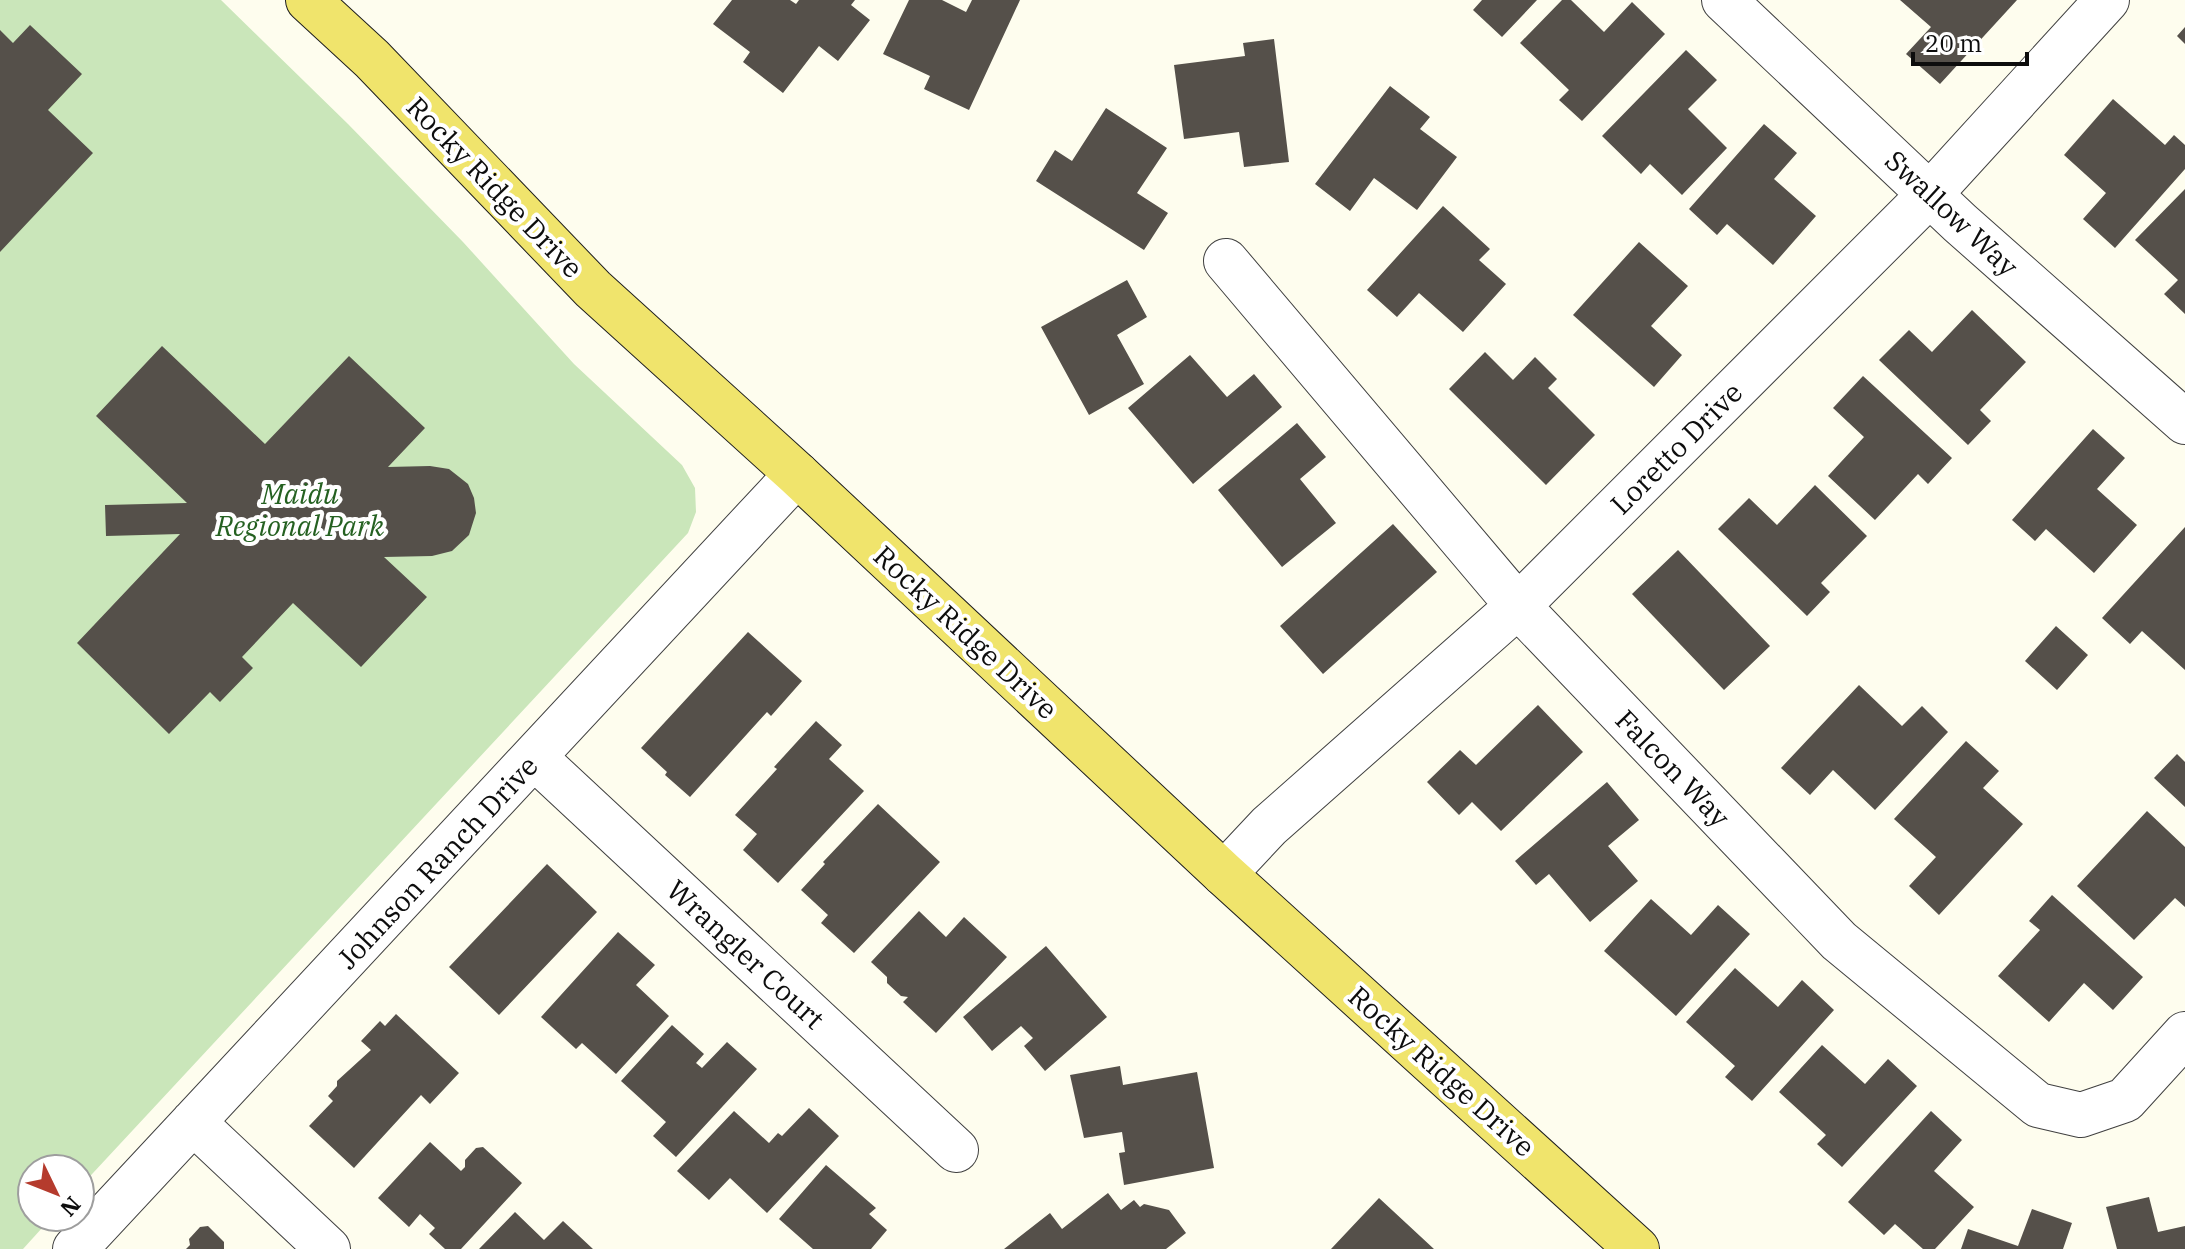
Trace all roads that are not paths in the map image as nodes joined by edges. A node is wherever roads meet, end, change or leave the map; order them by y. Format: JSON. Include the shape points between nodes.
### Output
{"nodes":[{"id":1,"x":308,"y":0,"type":"edge"},
{"id":2,"x":1724,"y":0,"type":"edge"},
{"id":3,"x":2107,"y":0,"type":"edge"},
{"id":4,"x":1930,"y":194,"type":"junction"},
{"id":5,"x":1226,"y":261,"type":"dead end"},
{"id":6,"x":2185,"y":422,"type":"edge"},
{"id":7,"x":797,"y":474,"type":"junction"},
{"id":8,"x":1518,"y":606,"type":"junction"},
{"id":9,"x":535,"y":758,"type":"junction"},
{"id":10,"x":1224,"y":874,"type":"junction"},
{"id":11,"x":2185,"y":1034,"type":"edge"},
{"id":12,"x":193,"y":1122,"type":"junction"},
{"id":13,"x":956,"y":1150,"type":"dead end"},
{"id":14,"x":1618,"y":1243,"type":"edge"},
{"id":15,"x":75,"y":1249,"type":"edge"},
{"id":16,"x":328,"y":1249,"type":"edge"}],
"edges":[{"from":1,"to":7,"type":"main road","name":"Rocky Ridge Drive","via":[[372,59],[593,289]]},
{"from":2,"to":4,"type":"street","name":"Swallow Way"},
{"from":3,"to":4,"type":"street","name":"Loretto Drive"},
{"from":4,"to":6,"type":"street","name":"Swallow Way"},
{"from":4,"to":8,"type":"street","name":"Loretto Drive"},
{"from":5,"to":8,"type":"street","name":"Falcon Way"},
{"from":7,"to":9,"type":"street","name":"Johnson Ranch Drive"},
{"from":7,"to":10,"type":"main road","name":"Rocky Ridge Drive"},
{"from":8,"to":10,"type":"street","name":"Loretto Drive","via":[[1269,826]]},
{"from":8,"to":11,"type":"street","name":"Falcon Way","via":[[1839,941],[2038,1105],[2081,1115],[2125,1100]]},
{"from":9,"to":12,"type":"street","name":"Johnson Ranch Drive"},
{"from":9,"to":13,"type":"street","name":"Wrangler Court"},
{"from":10,"to":14,"type":"main road","name":"Rocky Ridge Drive"},
{"from":12,"to":15,"type":"street","name":"Johnson Ranch Drive"},
{"from":12,"to":16,"type":"street"}]}
